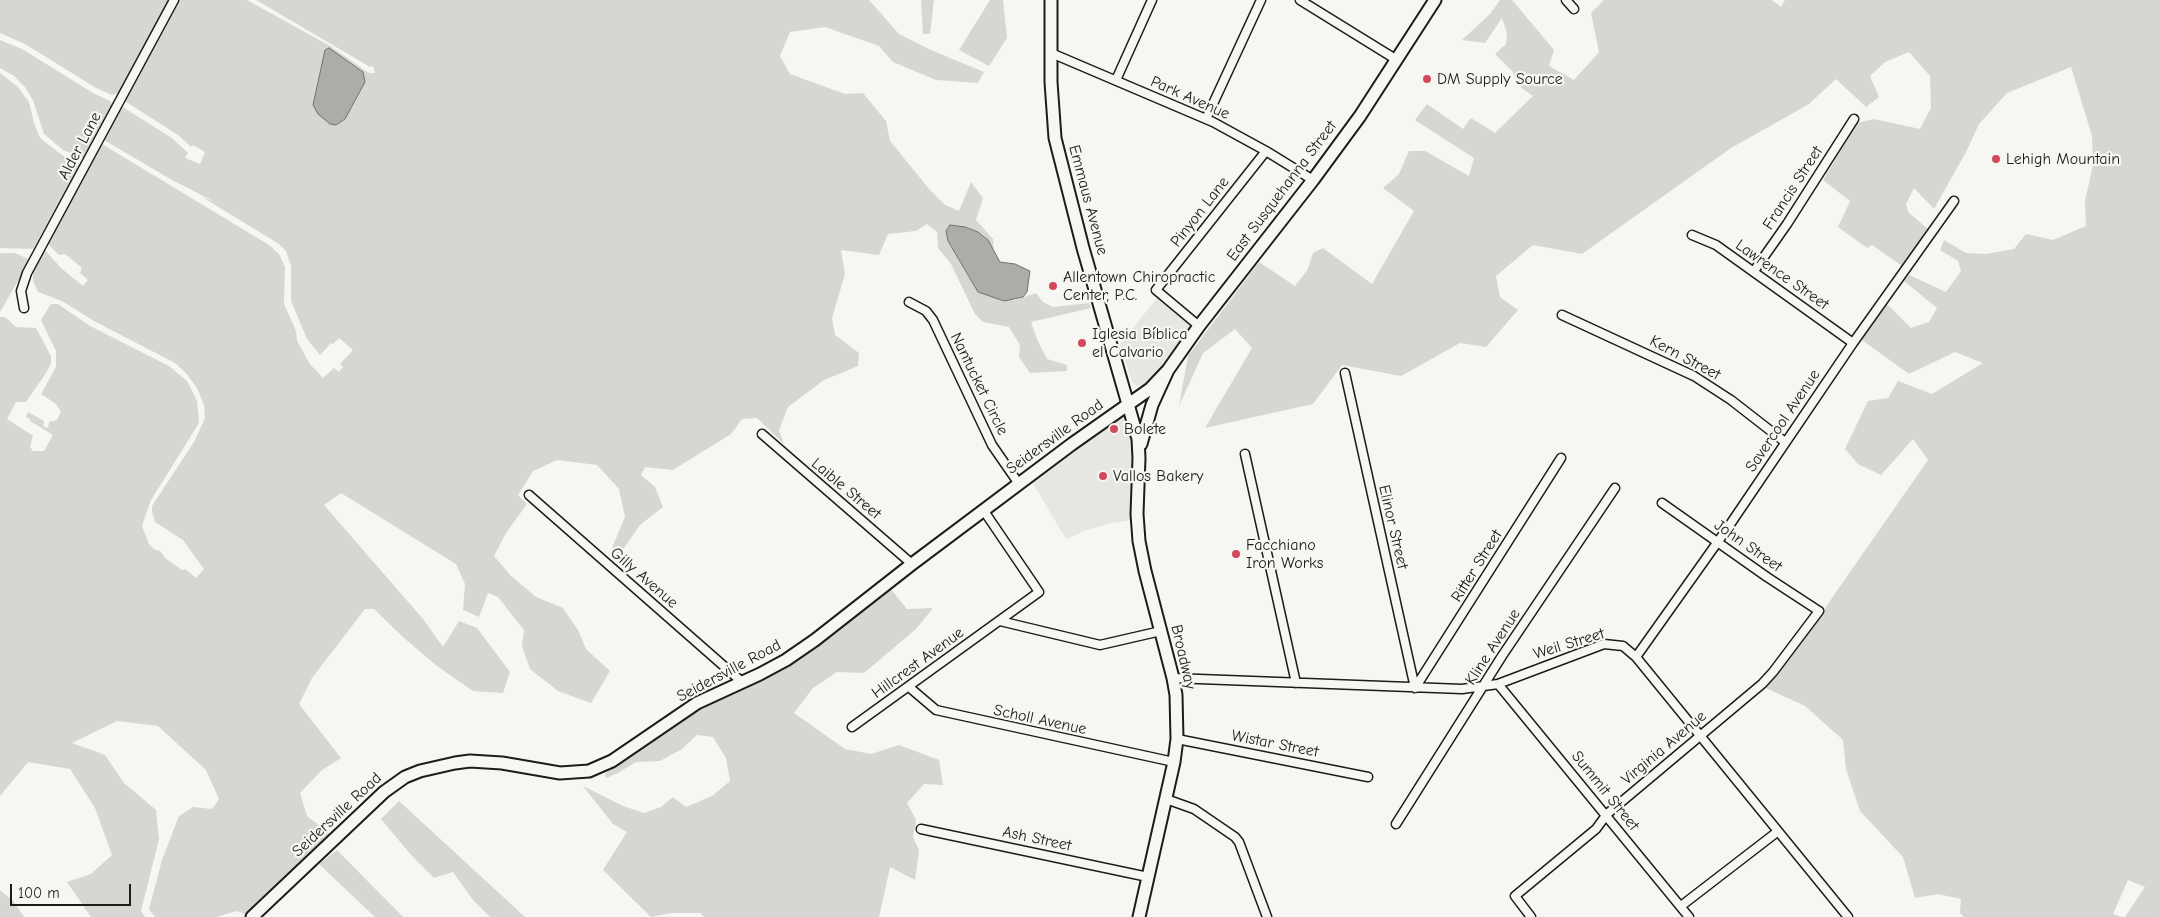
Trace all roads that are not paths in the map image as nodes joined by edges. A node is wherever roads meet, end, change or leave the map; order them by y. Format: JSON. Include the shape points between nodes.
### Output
{"nodes":[{"id":1,"x":174,"y":0,"type":"edge"},
{"id":2,"x":1051,"y":0,"type":"edge"},
{"id":3,"x":1152,"y":0,"type":"edge"},
{"id":4,"x":1261,"y":0,"type":"edge"},
{"id":5,"x":1300,"y":0,"type":"edge"},
{"id":6,"x":1434,"y":0,"type":"edge"},
{"id":7,"x":1566,"y":0,"type":"edge"},
{"id":8,"x":1574,"y":8,"type":"dead end"},
{"id":9,"x":1051,"y":53,"type":"junction"},
{"id":10,"x":1397,"y":60,"type":"junction"},
{"id":11,"x":1116,"y":80,"type":"junction"},
{"id":12,"x":1206,"y":119,"type":"junction"},
{"id":13,"x":1854,"y":119,"type":"dead end"},
{"id":14,"x":1266,"y":151,"type":"junction"},
{"id":15,"x":1313,"y":180,"type":"junction"},
{"id":16,"x":1954,"y":200,"type":"dead end"},
{"id":17,"x":1692,"y":234,"type":"dead end"},
{"id":18,"x":1754,"y":271,"type":"junction"},
{"id":19,"x":909,"y":302,"type":"dead end"},
{"id":20,"x":24,"y":308,"type":"dead end"},
{"id":21,"x":1562,"y":315,"type":"dead end"},
{"id":22,"x":1199,"y":326,"type":"junction"},
{"id":23,"x":1853,"y":343,"type":"junction"},
{"id":24,"x":1168,"y":370,"type":"junction"},
{"id":25,"x":1345,"y":373,"type":"dead end"},
{"id":26,"x":1128,"y":404,"type":"junction"},
{"id":27,"x":762,"y":434,"type":"dead end"},
{"id":28,"x":1785,"y":442,"type":"junction"},
{"id":29,"x":1245,"y":454,"type":"dead end"},
{"id":30,"x":1139,"y":458,"type":"junction"},
{"id":31,"x":1561,"y":458,"type":"dead end"},
{"id":32,"x":1019,"y":484,"type":"junction"},
{"id":33,"x":1616,"y":488,"type":"dead end"},
{"id":34,"x":529,"y":495,"type":"dead end"},
{"id":35,"x":1662,"y":502,"type":"dead end"},
{"id":36,"x":984,"y":510,"type":"junction"},
{"id":37,"x":1717,"y":542,"type":"junction"},
{"id":38,"x":912,"y":564,"type":"junction"},
{"id":39,"x":1819,"y":611,"type":"joint"},
{"id":40,"x":1000,"y":621,"type":"junction"},
{"id":41,"x":1161,"y":631,"type":"junction"},
{"id":42,"x":1636,"y":658,"type":"junction"},
{"id":43,"x":1173,"y":678,"type":"junction"},
{"id":44,"x":742,"y":682,"type":"junction"},
{"id":45,"x":1296,"y":683,"type":"junction"},
{"id":46,"x":1498,"y":684,"type":"junction"},
{"id":47,"x":909,"y":687,"type":"junction"},
{"id":48,"x":1483,"y":687,"type":"junction"},
{"id":49,"x":1415,"y":688,"type":"junction"},
{"id":50,"x":852,"y":728,"type":"dead end"},
{"id":51,"x":1699,"y":737,"type":"junction"},
{"id":52,"x":1177,"y":738,"type":"junction"},
{"id":53,"x":1174,"y":762,"type":"junction"},
{"id":54,"x":1368,"y":776,"type":"dead end"},
{"id":55,"x":1166,"y":799,"type":"junction"},
{"id":56,"x":1606,"y":814,"type":"junction"},
{"id":57,"x":1396,"y":824,"type":"dead end"},
{"id":58,"x":921,"y":829,"type":"dead end"},
{"id":59,"x":1777,"y":832,"type":"junction"},
{"id":60,"x":1148,"y":877,"type":"junction"},
{"id":61,"x":1681,"y":906,"type":"junction"},
{"id":62,"x":252,"y":917,"type":"edge"},
{"id":63,"x":1139,"y":917,"type":"edge"},
{"id":64,"x":1267,"y":917,"type":"edge"},
{"id":65,"x":1531,"y":917,"type":"edge"},
{"id":66,"x":1689,"y":917,"type":"edge"},
{"id":67,"x":1848,"y":917,"type":"edge"}],
"edges":[{"from":1,"to":20,"type":"street","name":"Alder Lane","via":[[27,273],[21,291]]},
{"from":2,"to":9,"type":"main road","name":"Emmaus Avenue"},
{"from":3,"to":11,"type":"street"},
{"from":4,"to":12,"type":"street"},
{"from":5,"to":10,"type":"street"},
{"from":6,"to":10,"type":"main road","name":"East Susquehanna Street"},
{"from":7,"to":8,"type":"street"},
{"from":9,"to":11,"type":"street","name":"Park Avenue"},
{"from":9,"to":26,"type":"main road","name":"Emmaus Avenue","via":[[1052,110],[1060,160]]},
{"from":10,"to":15,"type":"main road","name":"East Susquehanna Street"},
{"from":11,"to":12,"type":"street","name":"Park Avenue"},
{"from":12,"to":14,"type":"street","name":"Park Avenue"},
{"from":13,"to":18,"type":"street","name":"Francis Street"},
{"from":14,"to":15,"type":"street","name":"Park Avenue"},
{"from":14,"to":22,"type":"street","name":"Pinyon Lane","via":[[1156,290]]},
{"from":15,"to":22,"type":"main road","name":"East Susquehanna Street"},
{"from":16,"to":23,"type":"street","name":"Savercool Avenue"},
{"from":17,"to":18,"type":"street","name":"Lawrence Street","via":[[1716,245]]},
{"from":18,"to":23,"type":"street","name":"Lawrence Street"},
{"from":19,"to":32,"type":"street","name":"Nantucket Circle","via":[[926,311],[933,320],[992,445]]},
{"from":21,"to":28,"type":"street","name":"Kern Street","via":[[1694,376]]},
{"from":22,"to":24,"type":"main road","name":"East Susquehanna Street"},
{"from":23,"to":28,"type":"street","name":"Savercool Avenue"},
{"from":24,"to":26,"type":"main road","name":"Seidersville Road"},
{"from":24,"to":30,"type":"main road","name":"East Susquehanna Street","via":[[1146,423]]},
{"from":25,"to":49,"type":"street","name":"Elinor Street"},
{"from":26,"to":30,"type":"main road","name":"Broadway","via":[[1138,438]]},
{"from":26,"to":32,"type":"main road","name":"Seidersville Road"},
{"from":27,"to":38,"type":"street","name":"Laible Street"},
{"from":28,"to":37,"type":"street","name":"Savercool Avenue"},
{"from":29,"to":45,"type":"street"},
{"from":30,"to":41,"type":"main road","name":"Broadway","via":[[1136,488],[1139,541]]},
{"from":31,"to":49,"type":"street","name":"Ritter Street"},
{"from":32,"to":36,"type":"main road","name":"Seidersville Road"},
{"from":33,"to":48,"type":"street","name":"Kline Avenue"},
{"from":34,"to":44,"type":"street","name":"Gilly Avenue"},
{"from":35,"to":37,"type":"street","name":"John Street"},
{"from":36,"to":38,"type":"main road","name":"Seidersville Road"},
{"from":36,"to":40,"type":"street","name":"Hillcrest Avenue","via":[[1039,592]]},
{"from":37,"to":39,"type":"street","name":"John Street"},
{"from":37,"to":42,"type":"street","name":"Savercool Avenue"},
{"from":38,"to":44,"type":"main road","name":"Seidersville Road","via":[[809,645],[778,665]]},
{"from":39,"to":51,"type":"street","name":"Virginia Avenue","via":[[1773,672]]},
{"from":40,"to":41,"type":"street","via":[[1100,645]]},
{"from":40,"to":47,"type":"street","name":"Hillcrest Avenue"},
{"from":41,"to":43,"type":"main road","name":"Broadway"},
{"from":42,"to":46,"type":"street","name":"Weil Street","via":[[1623,646],[1604,644]]},
{"from":42,"to":51,"type":"street","name":"Weil Street"},
{"from":43,"to":45,"type":"street","name":"Weil Street"},
{"from":43,"to":52,"type":"main road","name":"Broadway"},
{"from":44,"to":62,"type":"main road","name":"Seidersville Road","via":[[697,703],[612,761],[589,771],[560,773],[502,763],[470,762],[404,777],[384,792]]},
{"from":45,"to":49,"type":"street","name":"Weil Street"},
{"from":46,"to":48,"type":"street","name":"Weil Street"},
{"from":46,"to":56,"type":"street","name":"Summit Street"},
{"from":47,"to":50,"type":"street","name":"Hillcrest Avenue"},
{"from":47,"to":53,"type":"street","name":"Scholl Avenue","via":[[936,710]]},
{"from":48,"to":49,"type":"street","name":"Weil Street","via":[[1462,690]]},
{"from":48,"to":57,"type":"street","name":"Kline Avenue"},
{"from":51,"to":56,"type":"street","name":"Virginia Avenue"},
{"from":51,"to":59,"type":"street","name":"Weil Street"},
{"from":52,"to":53,"type":"main road","name":"Broadway"},
{"from":52,"to":54,"type":"street","name":"Wistar Street"},
{"from":53,"to":55,"type":"main road","name":"Broadway"},
{"from":55,"to":60,"type":"main road","name":"Broadway"},
{"from":55,"to":64,"type":"street","via":[[1194,809],[1239,842]]},
{"from":56,"to":61,"type":"street","name":"Summit Street"},
{"from":56,"to":65,"type":"street","name":"Virginia Avenue","via":[[1596,829],[1516,896]]},
{"from":58,"to":60,"type":"street","name":"Ash Street"},
{"from":59,"to":61,"type":"street"},
{"from":59,"to":67,"type":"street","name":"Weil Street"},
{"from":60,"to":63,"type":"main road","name":"Broadway"},
{"from":61,"to":66,"type":"street","name":"Summit Street"}]}
